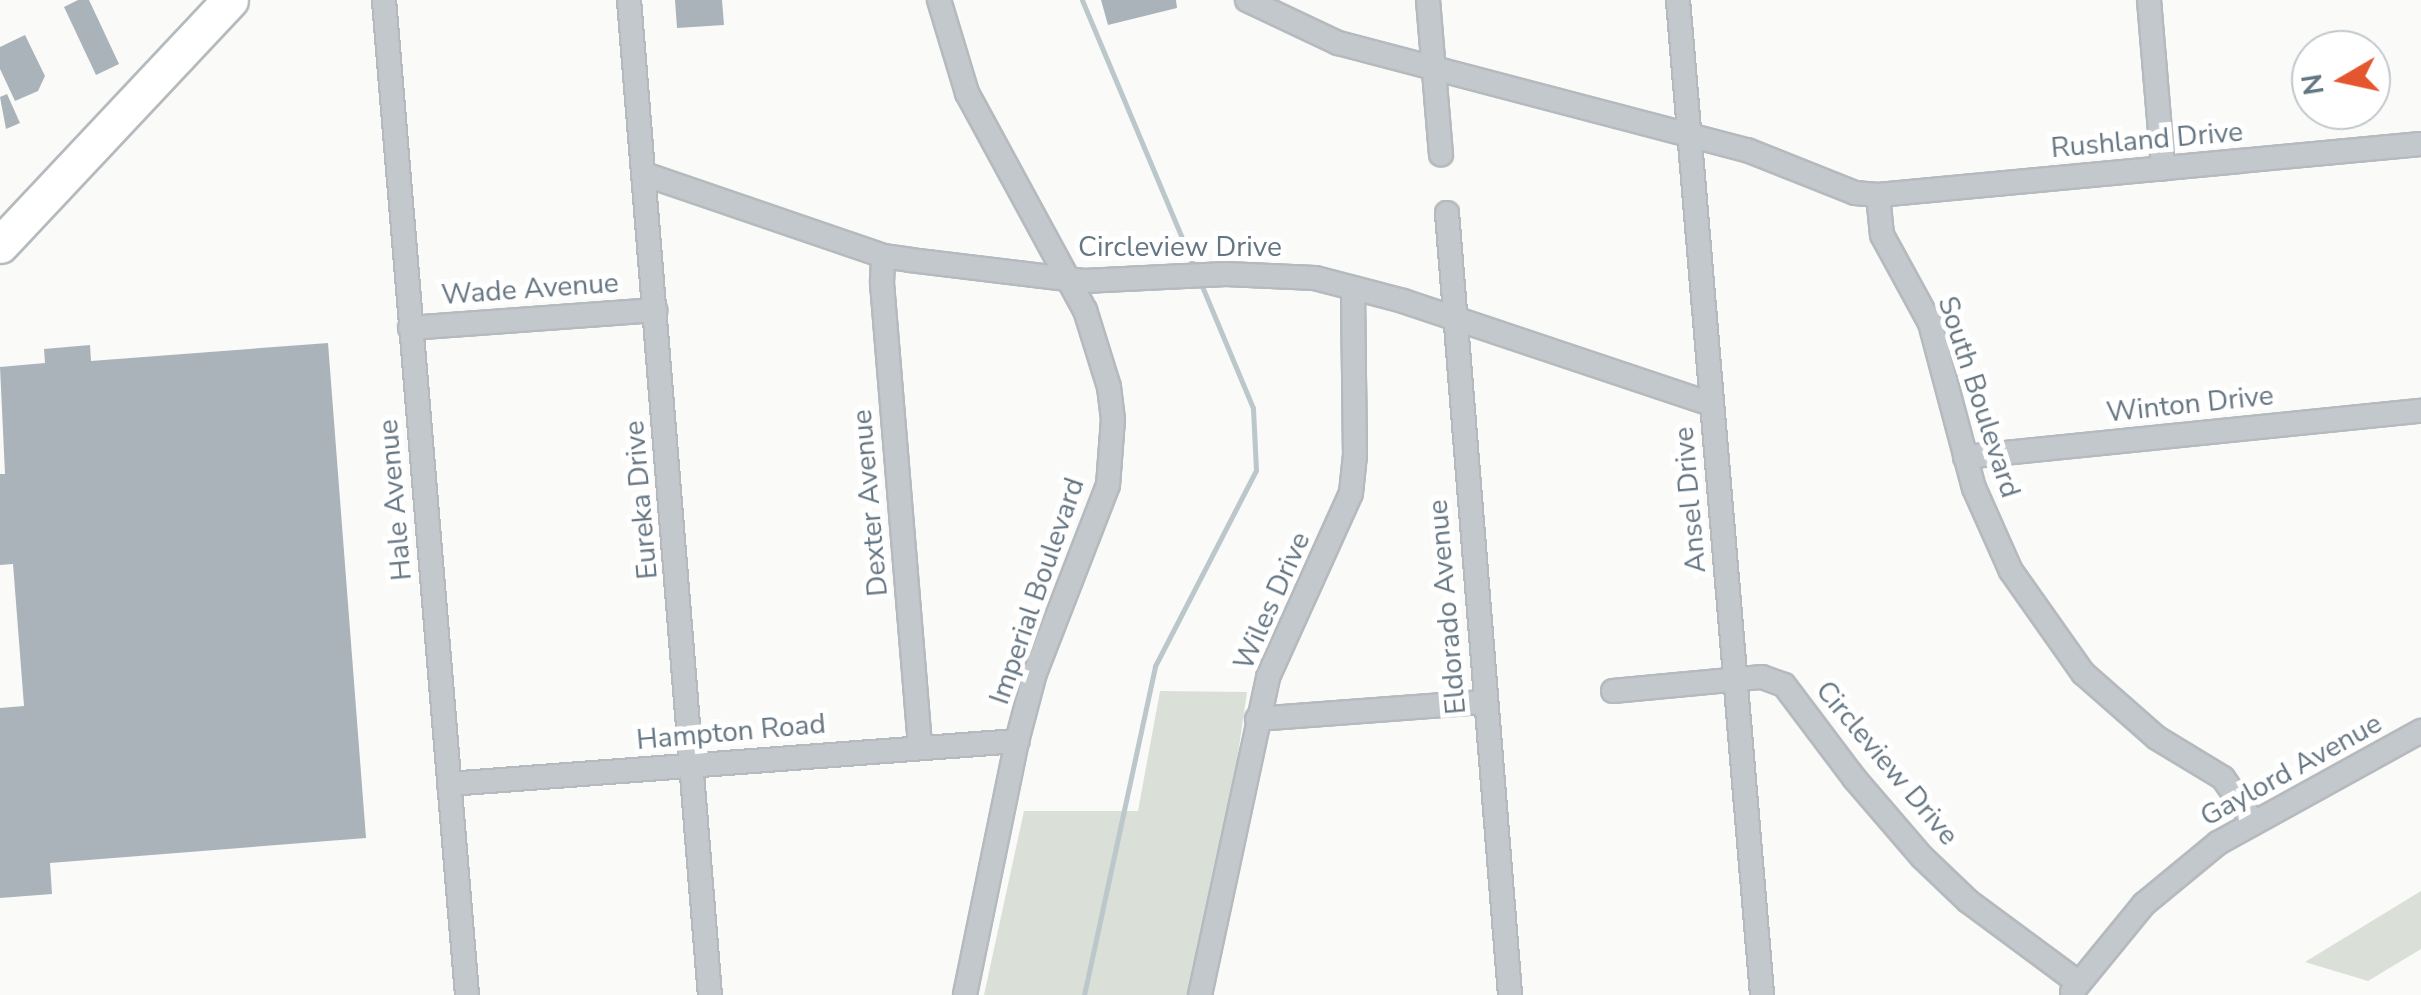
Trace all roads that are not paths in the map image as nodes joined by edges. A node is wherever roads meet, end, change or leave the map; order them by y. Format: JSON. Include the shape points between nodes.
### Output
{"nodes":[{"id":1,"x":188,"y":0,"type":"edge"},
{"id":2,"x":230,"y":0,"type":"edge"},
{"id":3,"x":384,"y":0,"type":"edge"},
{"id":4,"x":629,"y":0,"type":"edge"},
{"id":5,"x":939,"y":0,"type":"edge"},
{"id":6,"x":1246,"y":0,"type":"edge"},
{"id":7,"x":1428,"y":0,"type":"edge"},
{"id":8,"x":1678,"y":0,"type":"edge"},
{"id":9,"x":2149,"y":0,"type":"edge"},
{"id":10,"x":186,"y":46,"type":"junction"},
{"id":11,"x":1432,"y":66,"type":"junction"},
{"id":12,"x":1690,"y":134,"type":"junction"},
{"id":13,"x":2421,"y":144,"type":"edge"},
{"id":14,"x":1441,"y":154,"type":"dead end"},
{"id":15,"x":2163,"y":168,"type":"junction"},
{"id":16,"x":644,"y":174,"type":"junction"},
{"id":17,"x":1878,"y":195,"type":"junction"},
{"id":18,"x":1447,"y":213,"type":"dead end"},
{"id":19,"x":0,"y":245,"type":"edge"},
{"id":20,"x":884,"y":256,"type":"junction"},
{"id":21,"x":1068,"y":278,"type":"junction"},
{"id":22,"x":1353,"y":288,"type":"junction"},
{"id":23,"x":655,"y":310,"type":"junction"},
{"id":24,"x":1455,"y":319,"type":"junction"},
{"id":25,"x":410,"y":328,"type":"junction"},
{"id":26,"x":1712,"y":404,"type":"junction"},
{"id":27,"x":2421,"y":411,"type":"edge"},
{"id":28,"x":1966,"y":457,"type":"junction"},
{"id":29,"x":1736,"y":680,"type":"junction"},
{"id":30,"x":1613,"y":691,"type":"dead end"},
{"id":31,"x":1485,"y":702,"type":"junction"},
{"id":32,"x":1257,"y":719,"type":"junction"},
{"id":33,"x":2421,"y":731,"type":"edge"},
{"id":34,"x":1017,"y":741,"type":"junction"},
{"id":35,"x":920,"y":745,"type":"junction"},
{"id":36,"x":693,"y":764,"type":"junction"},
{"id":37,"x":449,"y":784,"type":"junction"},
{"id":38,"x":2252,"y":820,"type":"junction"},
{"id":39,"x":2075,"y":989,"type":"edge"},
{"id":40,"x":467,"y":995,"type":"edge"},
{"id":41,"x":710,"y":995,"type":"edge"},
{"id":42,"x":965,"y":995,"type":"edge"},
{"id":43,"x":1200,"y":995,"type":"edge"},
{"id":44,"x":1510,"y":995,"type":"edge"},
{"id":45,"x":1762,"y":995,"type":"edge"}],
"edges":[{"from":1,"to":10,"type":"main road"},
{"from":2,"to":10,"type":"main road"},
{"from":3,"to":25,"type":"street","name":"Hale Avenue"},
{"from":4,"to":16,"type":"street","name":"Eureka Drive"},
{"from":5,"to":21,"type":"street","name":"Imperial Boulevard","via":[[966,94]]},
{"from":6,"to":11,"type":"street","via":[[1338,43]]},
{"from":7,"to":11,"type":"street"},
{"from":8,"to":12,"type":"street","name":"Ansel Drive"},
{"from":9,"to":15,"type":"street"},
{"from":10,"to":19,"type":"main road"},
{"from":11,"to":12,"type":"street"},
{"from":11,"to":14,"type":"street"},
{"from":12,"to":17,"type":"street","via":[[1819,182]]},
{"from":12,"to":26,"type":"street","name":"Ansel Drive"},
{"from":13,"to":15,"type":"street","name":"Rushland Drive"},
{"from":15,"to":17,"type":"street","name":"Rushland Drive"},
{"from":16,"to":20,"type":"street","name":"Circleview Drive"},
{"from":16,"to":23,"type":"street","name":"Eureka Drive"},
{"from":17,"to":28,"type":"street","name":"South Boulevard","via":[[1882,235],[1930,324]]},
{"from":18,"to":24,"type":"street","name":"Eldorado Avenue"},
{"from":20,"to":21,"type":"street","name":"Circleview Drive"},
{"from":20,"to":35,"type":"street","name":"Dexter Avenue"},
{"from":21,"to":22,"type":"street","name":"Circleview Drive","via":[[1297,276]]},
{"from":21,"to":34,"type":"street","name":"Imperial Boulevard","via":[[1109,387],[1112,453],[1098,518],[1035,673]]},
{"from":22,"to":24,"type":"street","name":"Circleview Drive"},
{"from":22,"to":32,"type":"street","name":"Wiles Drive","via":[[1350,494],[1282,641]]},
{"from":23,"to":25,"type":"street","name":"Wade Avenue"},
{"from":23,"to":36,"type":"street","name":"Eureka Drive"},
{"from":24,"to":26,"type":"street","name":"Circleview Drive"},
{"from":24,"to":31,"type":"street","name":"Eldorado Avenue"},
{"from":25,"to":37,"type":"street","name":"Hale Avenue"},
{"from":26,"to":29,"type":"street","name":"Ansel Drive"},
{"from":27,"to":28,"type":"street","name":"Winton Drive"},
{"from":28,"to":38,"type":"street","name":"South Boulevard","via":[[2010,572],[2083,673],[2158,738],[2223,778]]},
{"from":29,"to":30,"type":"street"},
{"from":29,"to":39,"type":"street","name":"Circleview Drive","via":[[1762,677],[1784,685],[1922,856]]},
{"from":29,"to":45,"type":"street","name":"Ansel Drive"},
{"from":31,"to":32,"type":"street"},
{"from":31,"to":44,"type":"street","name":"Eldorado Avenue"},
{"from":32,"to":43,"type":"street","name":"Wiles Drive"},
{"from":33,"to":38,"type":"street","name":"Gaylord Avenue"},
{"from":34,"to":35,"type":"street","name":"Hampton Road"},
{"from":34,"to":42,"type":"street","name":"Imperial Boulevard"},
{"from":35,"to":36,"type":"street","name":"Hampton Road"},
{"from":36,"to":37,"type":"street","name":"Hampton Road"},
{"from":36,"to":41,"type":"street","name":"Eureka Drive"},
{"from":37,"to":40,"type":"street","name":"Hale Avenue"},
{"from":38,"to":39,"type":"street","name":"Gaylord Avenue","via":[[2144,904]]}]}
